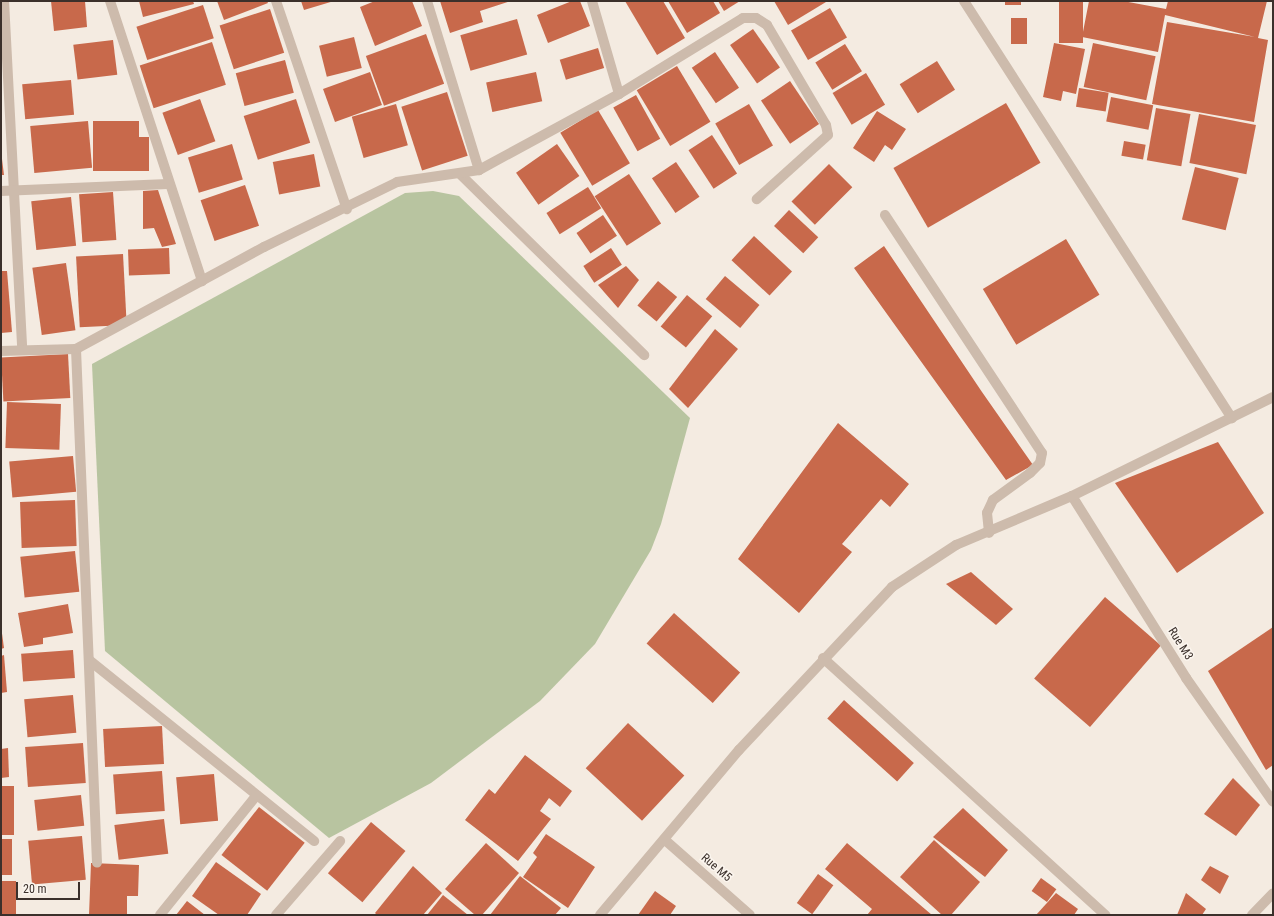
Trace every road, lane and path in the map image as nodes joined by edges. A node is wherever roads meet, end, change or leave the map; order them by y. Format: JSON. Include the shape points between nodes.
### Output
{"nodes":[{"id":1,"x":4,"y":1,"type":"edge"},
{"id":2,"x":110,"y":1,"type":"edge"},
{"id":3,"x":276,"y":1,"type":"edge"},
{"id":4,"x":426,"y":1,"type":"edge"},
{"id":5,"x":592,"y":1,"type":"edge"},
{"id":6,"x":964,"y":1,"type":"edge"},
{"id":7,"x":619,"y":94,"type":"junction"},
{"id":8,"x":479,"y":170,"type":"junction"},
{"id":9,"x":461,"y":176,"type":"junction"},
{"id":10,"x":168,"y":184,"type":"junction"},
{"id":11,"x":14,"y":190,"type":"junction"},
{"id":12,"x":1,"y":191,"type":"edge"},
{"id":13,"x":757,"y":199,"type":"dead end"},
{"id":14,"x":348,"y":209,"type":"junction"},
{"id":15,"x":884,"y":215,"type":"dead end"},
{"id":16,"x":202,"y":281,"type":"junction"},
{"id":17,"x":76,"y":349,"type":"junction"},
{"id":18,"x":22,"y":350,"type":"junction"},
{"id":19,"x":1,"y":351,"type":"edge"},
{"id":20,"x":644,"y":355,"type":"dead end"},
{"id":21,"x":1273,"y":397,"type":"edge"},
{"id":22,"x":1232,"y":418,"type":"junction"},
{"id":23,"x":1072,"y":496,"type":"junction"},
{"id":24,"x":989,"y":533,"type":"junction"},
{"id":25,"x":823,"y":658,"type":"junction"},
{"id":26,"x":89,"y":660,"type":"junction"},
{"id":27,"x":257,"y":795,"type":"junction"},
{"id":28,"x":1273,"y":802,"type":"edge"},
{"id":29,"x":665,"y":840,"type":"junction"},
{"id":30,"x":314,"y":841,"type":"dead end"},
{"id":31,"x":340,"y":841,"type":"dead end"},
{"id":32,"x":97,"y":863,"type":"dead end"},
{"id":33,"x":1273,"y":894,"type":"edge"},
{"id":34,"x":160,"y":915,"type":"edge"},
{"id":35,"x":276,"y":915,"type":"edge"},
{"id":36,"x":600,"y":915,"type":"edge"},
{"id":37,"x":750,"y":915,"type":"edge"},
{"id":38,"x":1105,"y":915,"type":"edge"},
{"id":39,"x":1252,"y":915,"type":"edge"}],
"edges":[{"from":1,"to":11,"type":"street"},
{"from":2,"to":10,"type":"street"},
{"from":3,"to":14,"type":"street"},
{"from":4,"to":8,"type":"street"},
{"from":5,"to":7,"type":"street"},
{"from":6,"to":22,"type":"street"},
{"from":7,"to":8,"type":"street"},
{"from":7,"to":13,"type":"street","via":[[743,18],[756,18],[767,25],[826,125],[828,135]]},
{"from":8,"to":9,"type":"street"},
{"from":9,"to":14,"type":"street","via":[[397,182]]},
{"from":9,"to":20,"type":"street"},
{"from":10,"to":11,"type":"street"},
{"from":10,"to":16,"type":"street"},
{"from":11,"to":12,"type":"street"},
{"from":11,"to":18,"type":"street"},
{"from":14,"to":16,"type":"street","via":[[264,247]]},
{"from":15,"to":24,"type":"street","via":[[1042,453],[1040,464],[993,500],[987,513]]},
{"from":16,"to":17,"type":"street"},
{"from":17,"to":18,"type":"street"},
{"from":17,"to":26,"type":"street"},
{"from":18,"to":19,"type":"street"},
{"from":21,"to":22,"type":"street"},
{"from":22,"to":23,"type":"street"},
{"from":23,"to":24,"type":"street"},
{"from":23,"to":28,"type":"street","name":"Rue M3","via":[[1186,678]]},
{"from":24,"to":25,"type":"street","via":[[925,563],[892,587]]},
{"from":25,"to":29,"type":"street","via":[[739,750]]},
{"from":25,"to":38,"type":"street"},
{"from":26,"to":27,"type":"street"},
{"from":26,"to":32,"type":"street"},
{"from":27,"to":30,"type":"street"},
{"from":27,"to":34,"type":"street"},
{"from":29,"to":36,"type":"street"},
{"from":29,"to":37,"type":"street","name":"Rue M5"},
{"from":31,"to":35,"type":"street"},
{"from":33,"to":39,"type":"street"}]}
